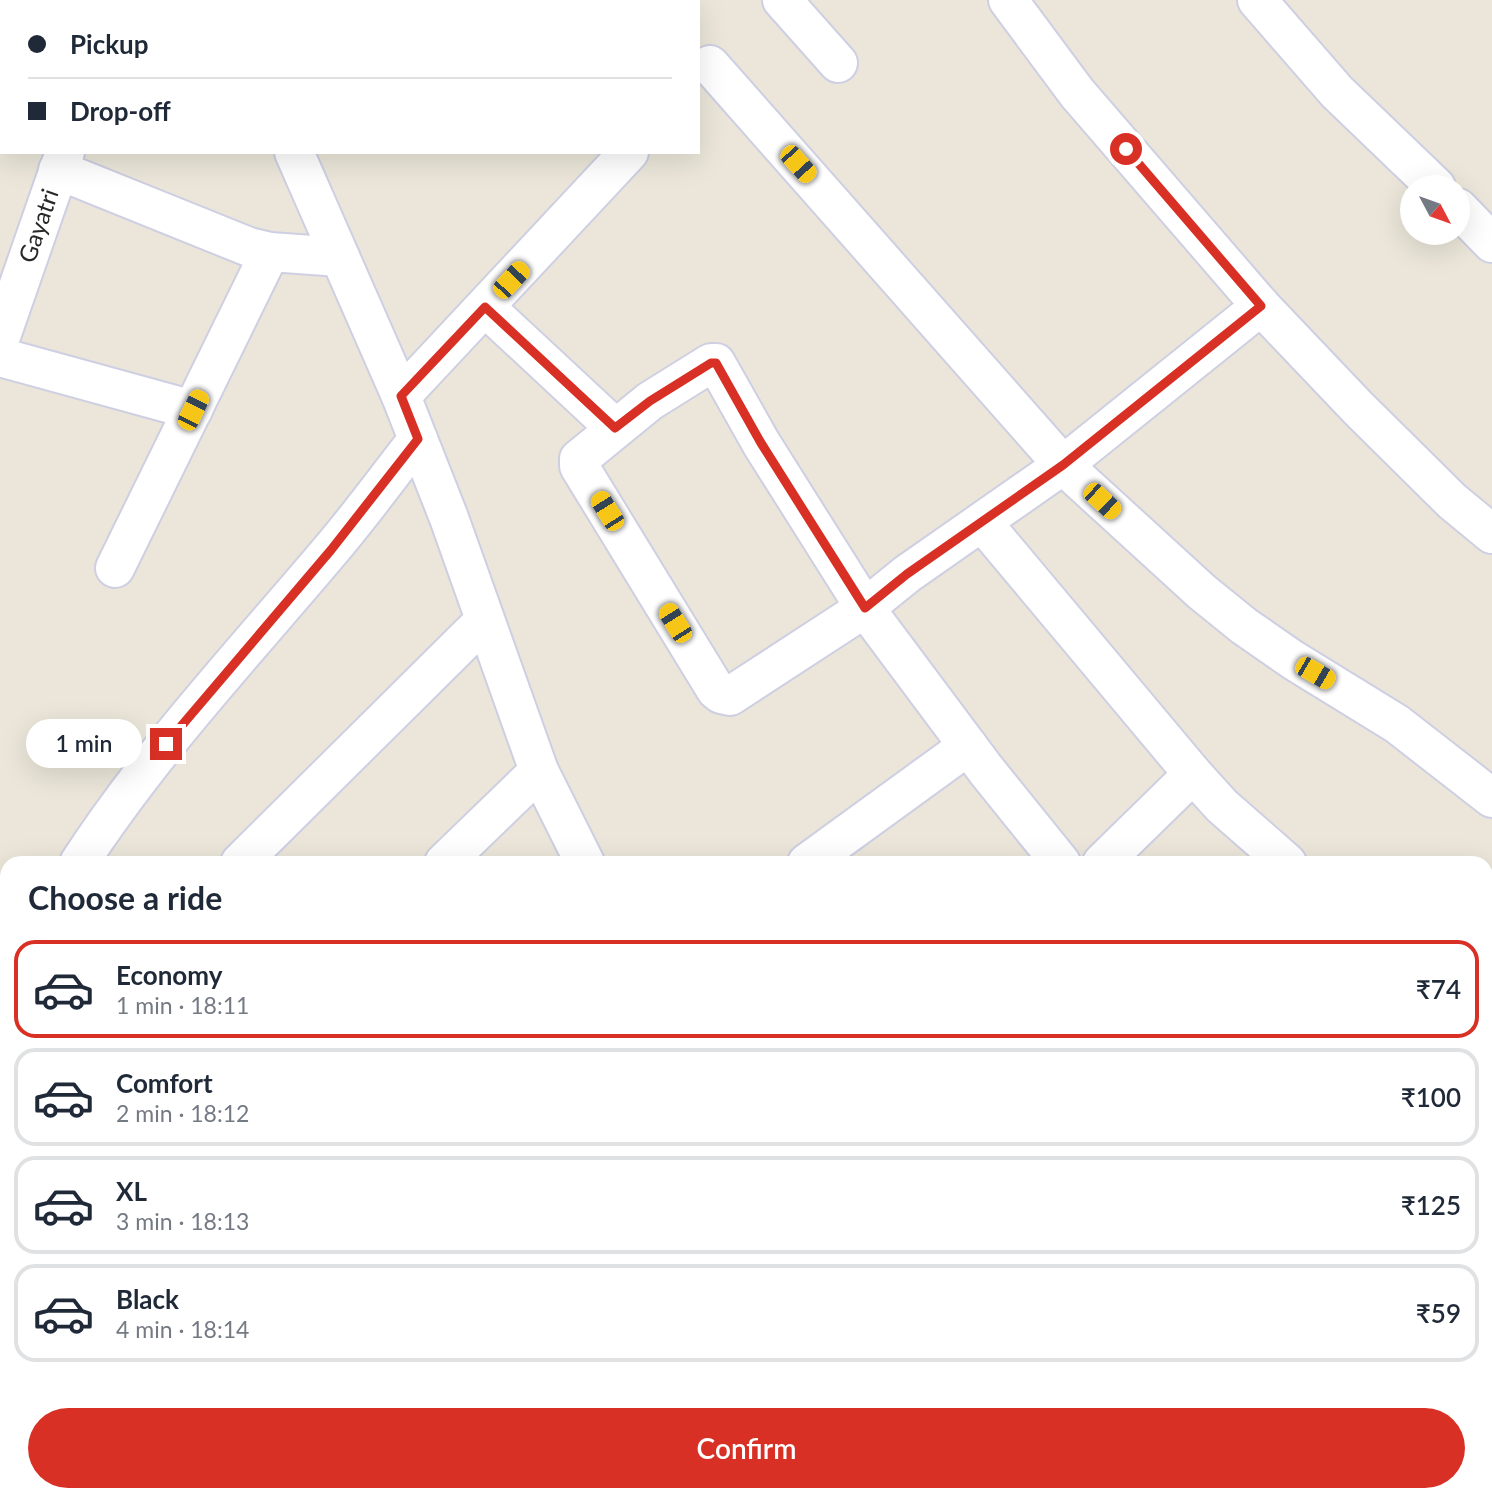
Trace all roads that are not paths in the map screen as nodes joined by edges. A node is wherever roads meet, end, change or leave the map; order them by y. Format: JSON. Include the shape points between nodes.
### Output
{"nodes":[{"id":1,"x":782,"y":0,"type":"edge"},
{"id":2,"x":1007,"y":0,"type":"edge"},
{"id":3,"x":1257,"y":0,"type":"edge"},
{"id":4,"x":838,"y":63,"type":"dead end"},
{"id":5,"x":702,"y":64,"type":"edge"},
{"id":6,"x":295,"y":154,"type":"edge"},
{"id":7,"x":627,"y":154,"type":"edge"},
{"id":8,"x":61,"y":161,"type":"edge"},
{"id":9,"x":1423,"y":175,"type":"edge"},
{"id":10,"x":1470,"y":220,"type":"edge"},
{"id":11,"x":1492,"y":243,"type":"edge"},
{"id":12,"x":270,"y":252,"type":"junction"},
{"id":13,"x":340,"y":257,"type":"junction"},
{"id":14,"x":1261,"y":306,"type":"junction"},
{"id":15,"x":485,"y":307,"type":"junction"},
{"id":16,"x":0,"y":339,"type":"edge"},
{"id":17,"x":0,"y":356,"type":"edge"},
{"id":18,"x":401,"y":396,"type":"junction"},
{"id":19,"x":193,"y":410,"type":"junction"},
{"id":20,"x":615,"y":428,"type":"junction"},
{"id":21,"x":418,"y":439,"type":"junction"},
{"id":22,"x":1063,"y":465,"type":"junction"},
{"id":23,"x":982,"y":522,"type":"junction"},
{"id":24,"x":1492,"y":534,"type":"edge"},
{"id":25,"x":115,"y":568,"type":"dead end"},
{"id":26,"x":865,"y":608,"type":"junction"},
{"id":27,"x":485,"y":620,"type":"junction"},
{"id":28,"x":968,"y":746,"type":"junction"},
{"id":29,"x":539,"y":771,"type":"junction"},
{"id":30,"x":1193,"y":774,"type":"junction"},
{"id":31,"x":1492,"y":798,"type":"edge"},
{"id":32,"x":84,"y":856,"type":"edge"},
{"id":33,"x":247,"y":856,"type":"edge"},
{"id":34,"x":451,"y":856,"type":"edge"},
{"id":35,"x":581,"y":856,"type":"edge"},
{"id":36,"x":817,"y":856,"type":"edge"},
{"id":37,"x":1055,"y":856,"type":"edge"},
{"id":38,"x":1109,"y":856,"type":"edge"},
{"id":39,"x":1279,"y":856,"type":"edge"}],
"edges":[{"from":1,"to":4,"type":"street"},
{"from":2,"to":14,"type":"street","via":[[1077,93]]},
{"from":3,"to":9,"type":"street","via":[[1337,92]]},
{"from":5,"to":22,"type":"street"},
{"from":6,"to":13,"type":"street"},
{"from":7,"to":15,"type":"street"},
{"from":8,"to":12,"type":"street","via":[[237,243]]},
{"from":8,"to":16,"type":"street","name":"Gayatri"},
{"from":10,"to":11,"type":"street"},
{"from":12,"to":13,"type":"street"},
{"from":12,"to":19,"type":"street"},
{"from":13,"to":18,"type":"street"},
{"from":14,"to":22,"type":"street"},
{"from":14,"to":24,"type":"street","via":[[1452,501]]},
{"from":15,"to":18,"type":"street"},
{"from":15,"to":20,"type":"street"},
{"from":17,"to":19,"type":"street"},
{"from":18,"to":21,"type":"street"},
{"from":19,"to":25,"type":"street"},
{"from":20,"to":26,"type":"street","via":[[650,401],[716,363]]},
{"from":20,"to":26,"type":"street","via":[[579,457],[579,466],[721,694],[737,693]]},
{"from":21,"to":27,"type":"street"},
{"from":21,"to":32,"type":"street","via":[[331,550],[195,708]]},
{"from":22,"to":23,"type":"street"},
{"from":22,"to":31,"type":"street","via":[[1244,626],[1397,724]]},
{"from":23,"to":26,"type":"street"},
{"from":23,"to":30,"type":"street"},
{"from":26,"to":28,"type":"street"},
{"from":27,"to":29,"type":"street"},
{"from":27,"to":33,"type":"street"},
{"from":28,"to":36,"type":"street"},
{"from":28,"to":37,"type":"street"},
{"from":29,"to":34,"type":"street"},
{"from":29,"to":35,"type":"street"},
{"from":30,"to":38,"type":"street"},
{"from":30,"to":39,"type":"street"}]}
